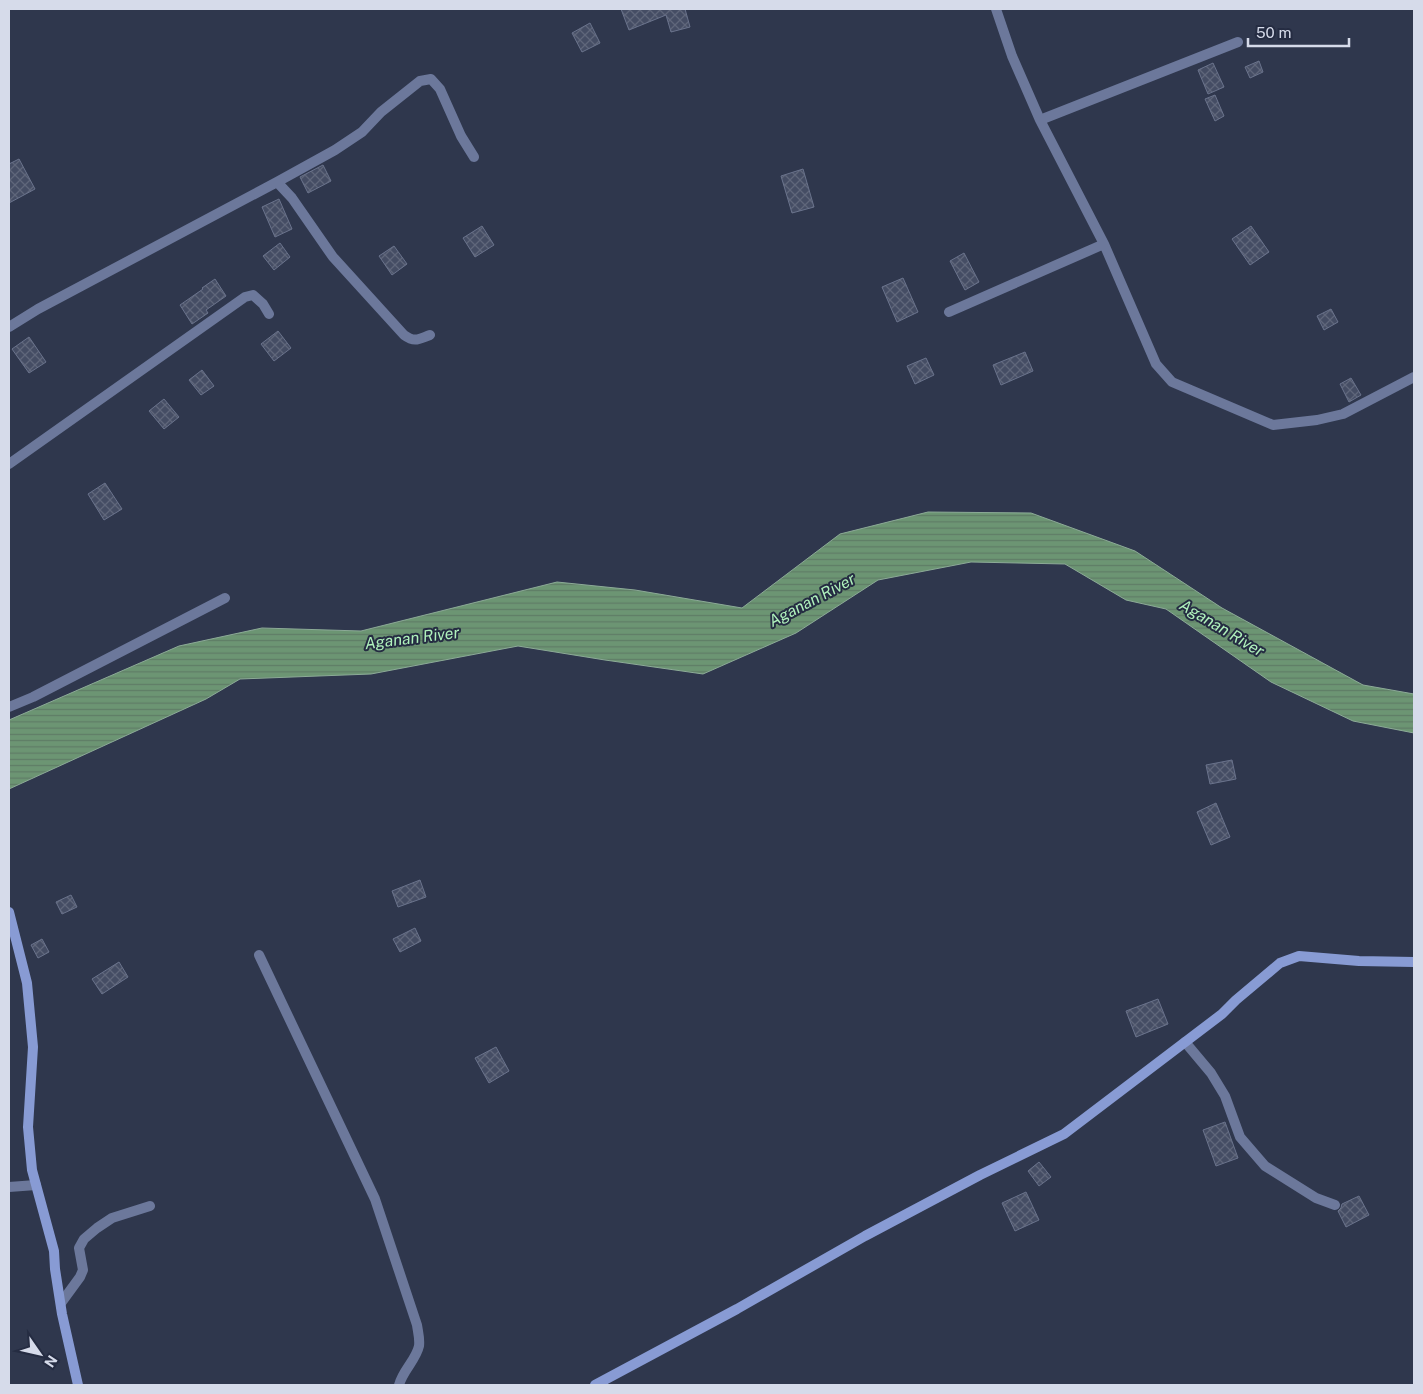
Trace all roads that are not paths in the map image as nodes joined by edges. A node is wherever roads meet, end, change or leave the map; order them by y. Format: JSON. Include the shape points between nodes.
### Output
{"nodes":[{"id":1,"x":996,"y":9,"type":"edge"},
{"id":2,"x":1238,"y":42,"type":"dead end"},
{"id":3,"x":1040,"y":120,"type":"junction"},
{"id":4,"x":474,"y":156,"type":"dead end"},
{"id":5,"x":278,"y":182,"type":"junction"},
{"id":6,"x":1104,"y":244,"type":"junction"},
{"id":7,"x":948,"y":312,"type":"dead end"},
{"id":8,"x":268,"y":314,"type":"dead end"},
{"id":9,"x":9,"y":327,"type":"edge"},
{"id":10,"x":430,"y":335,"type":"dead end"},
{"id":11,"x":1414,"y":377,"type":"edge"},
{"id":12,"x":9,"y":464,"type":"edge"},
{"id":13,"x":225,"y":598,"type":"dead end"},
{"id":14,"x":9,"y":707,"type":"edge"},
{"id":15,"x":9,"y":912,"type":"edge"},
{"id":16,"x":259,"y":955,"type":"dead end"},
{"id":17,"x":1414,"y":962,"type":"edge"},
{"id":18,"x":1185,"y":1042,"type":"junction"},
{"id":19,"x":36,"y":1185,"type":"junction"},
{"id":20,"x":9,"y":1187,"type":"edge"},
{"id":21,"x":1335,"y":1205,"type":"dead end"},
{"id":22,"x":150,"y":1206,"type":"dead end"},
{"id":23,"x":61,"y":1302,"type":"junction"},
{"id":24,"x":78,"y":1385,"type":"edge"},
{"id":25,"x":399,"y":1385,"type":"edge"},
{"id":26,"x":595,"y":1385,"type":"edge"}],
"edges":[{"from":1,"to":3,"type":"street"},
{"from":2,"to":3,"type":"street"},
{"from":3,"to":6,"type":"street"},
{"from":4,"to":5,"type":"street","via":[[461,136],[440,89],[431,79],[420,80],[362,132]]},
{"from":5,"to":9,"type":"street"},
{"from":5,"to":10,"type":"street","via":[[333,256],[404,335],[416,341]]},
{"from":6,"to":7,"type":"street"},
{"from":6,"to":11,"type":"street","via":[[1156,364],[1172,382],[1264,422],[1273,425],[1343,414]]},
{"from":8,"to":12,"type":"street","via":[[253,295],[245,297]]},
{"from":13,"to":14,"type":"street"},
{"from":15,"to":19,"type":"street","via":[[28,983],[33,1047],[28,1127]]},
{"from":16,"to":25,"type":"street","via":[[374,1199],[416,1326],[419,1347]]},
{"from":17,"to":18,"type":"street","via":[[1359,962],[1299,956],[1280,963]]},
{"from":18,"to":21,"type":"street","via":[[1225,1096],[1240,1138],[1265,1166],[1316,1198]]},
{"from":18,"to":26,"type":"street","via":[[1064,1134],[865,1236]]},
{"from":19,"to":20,"type":"street"},
{"from":19,"to":23,"type":"street","via":[[54,1251]]},
{"from":22,"to":23,"type":"street","via":[[112,1218],[84,1239],[79,1248],[83,1270]]},
{"from":23,"to":24,"type":"street"}]}
